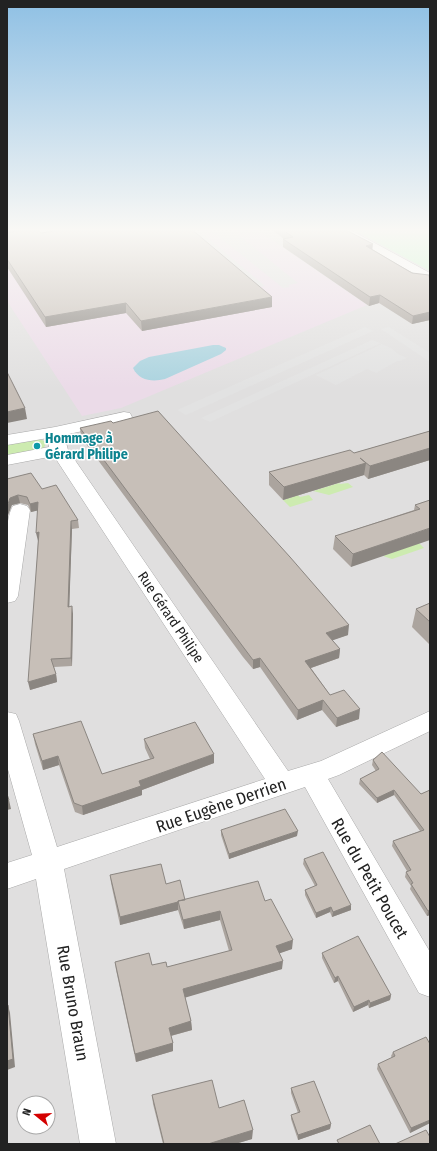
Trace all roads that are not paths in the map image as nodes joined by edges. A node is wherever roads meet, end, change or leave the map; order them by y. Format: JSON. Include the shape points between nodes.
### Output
{"nodes":[{"id":1,"x":124,"y":417,"type":"dead end"},
{"id":2,"x":7,"y":440,"type":"edge"},
{"id":3,"x":57,"y":441,"type":"junction"},
{"id":4,"x":7,"y":460,"type":"edge"},
{"id":5,"x":20,"y":510,"type":"dead end"},
{"id":6,"x":9,"y":574,"type":"edge"},
{"id":7,"x":7,"y":596,"type":"edge"},
{"id":8,"x":430,"y":720,"type":"edge"},
{"id":9,"x":7,"y":721,"type":"edge"},
{"id":10,"x":311,"y":774,"type":"junction"},
{"id":11,"x":282,"y":784,"type":"junction"},
{"id":12,"x":48,"y":863,"type":"junction"},
{"id":13,"x":7,"y":876,"type":"edge"},
{"id":14,"x":430,"y":982,"type":"edge"},
{"id":15,"x":98,"y":1144,"type":"edge"}],
"edges":[{"from":1,"to":3,"type":"street"},
{"from":2,"to":3,"type":"street"},
{"from":3,"to":4,"type":"street"},
{"from":3,"to":11,"type":"street","name":"Rue Gérard Philipe"},
{"from":5,"to":6,"type":"street"},
{"from":6,"to":7,"type":"street"},
{"from":8,"to":10,"type":"street","name":"Rue Eugène Derrien","via":[[330,768]]},
{"from":9,"to":12,"type":"street","name":"Rue Bruno Braun"},
{"from":10,"to":11,"type":"street","name":"Rue Eugène Derrien"},
{"from":10,"to":14,"type":"street","name":"Rue du Petit Poucet"},
{"from":11,"to":12,"type":"street","name":"Rue Eugène Derrien"},
{"from":12,"to":13,"type":"street","name":"Rue Eugène Derrien"},
{"from":12,"to":15,"type":"street","name":"Rue Bruno Braun"}]}
